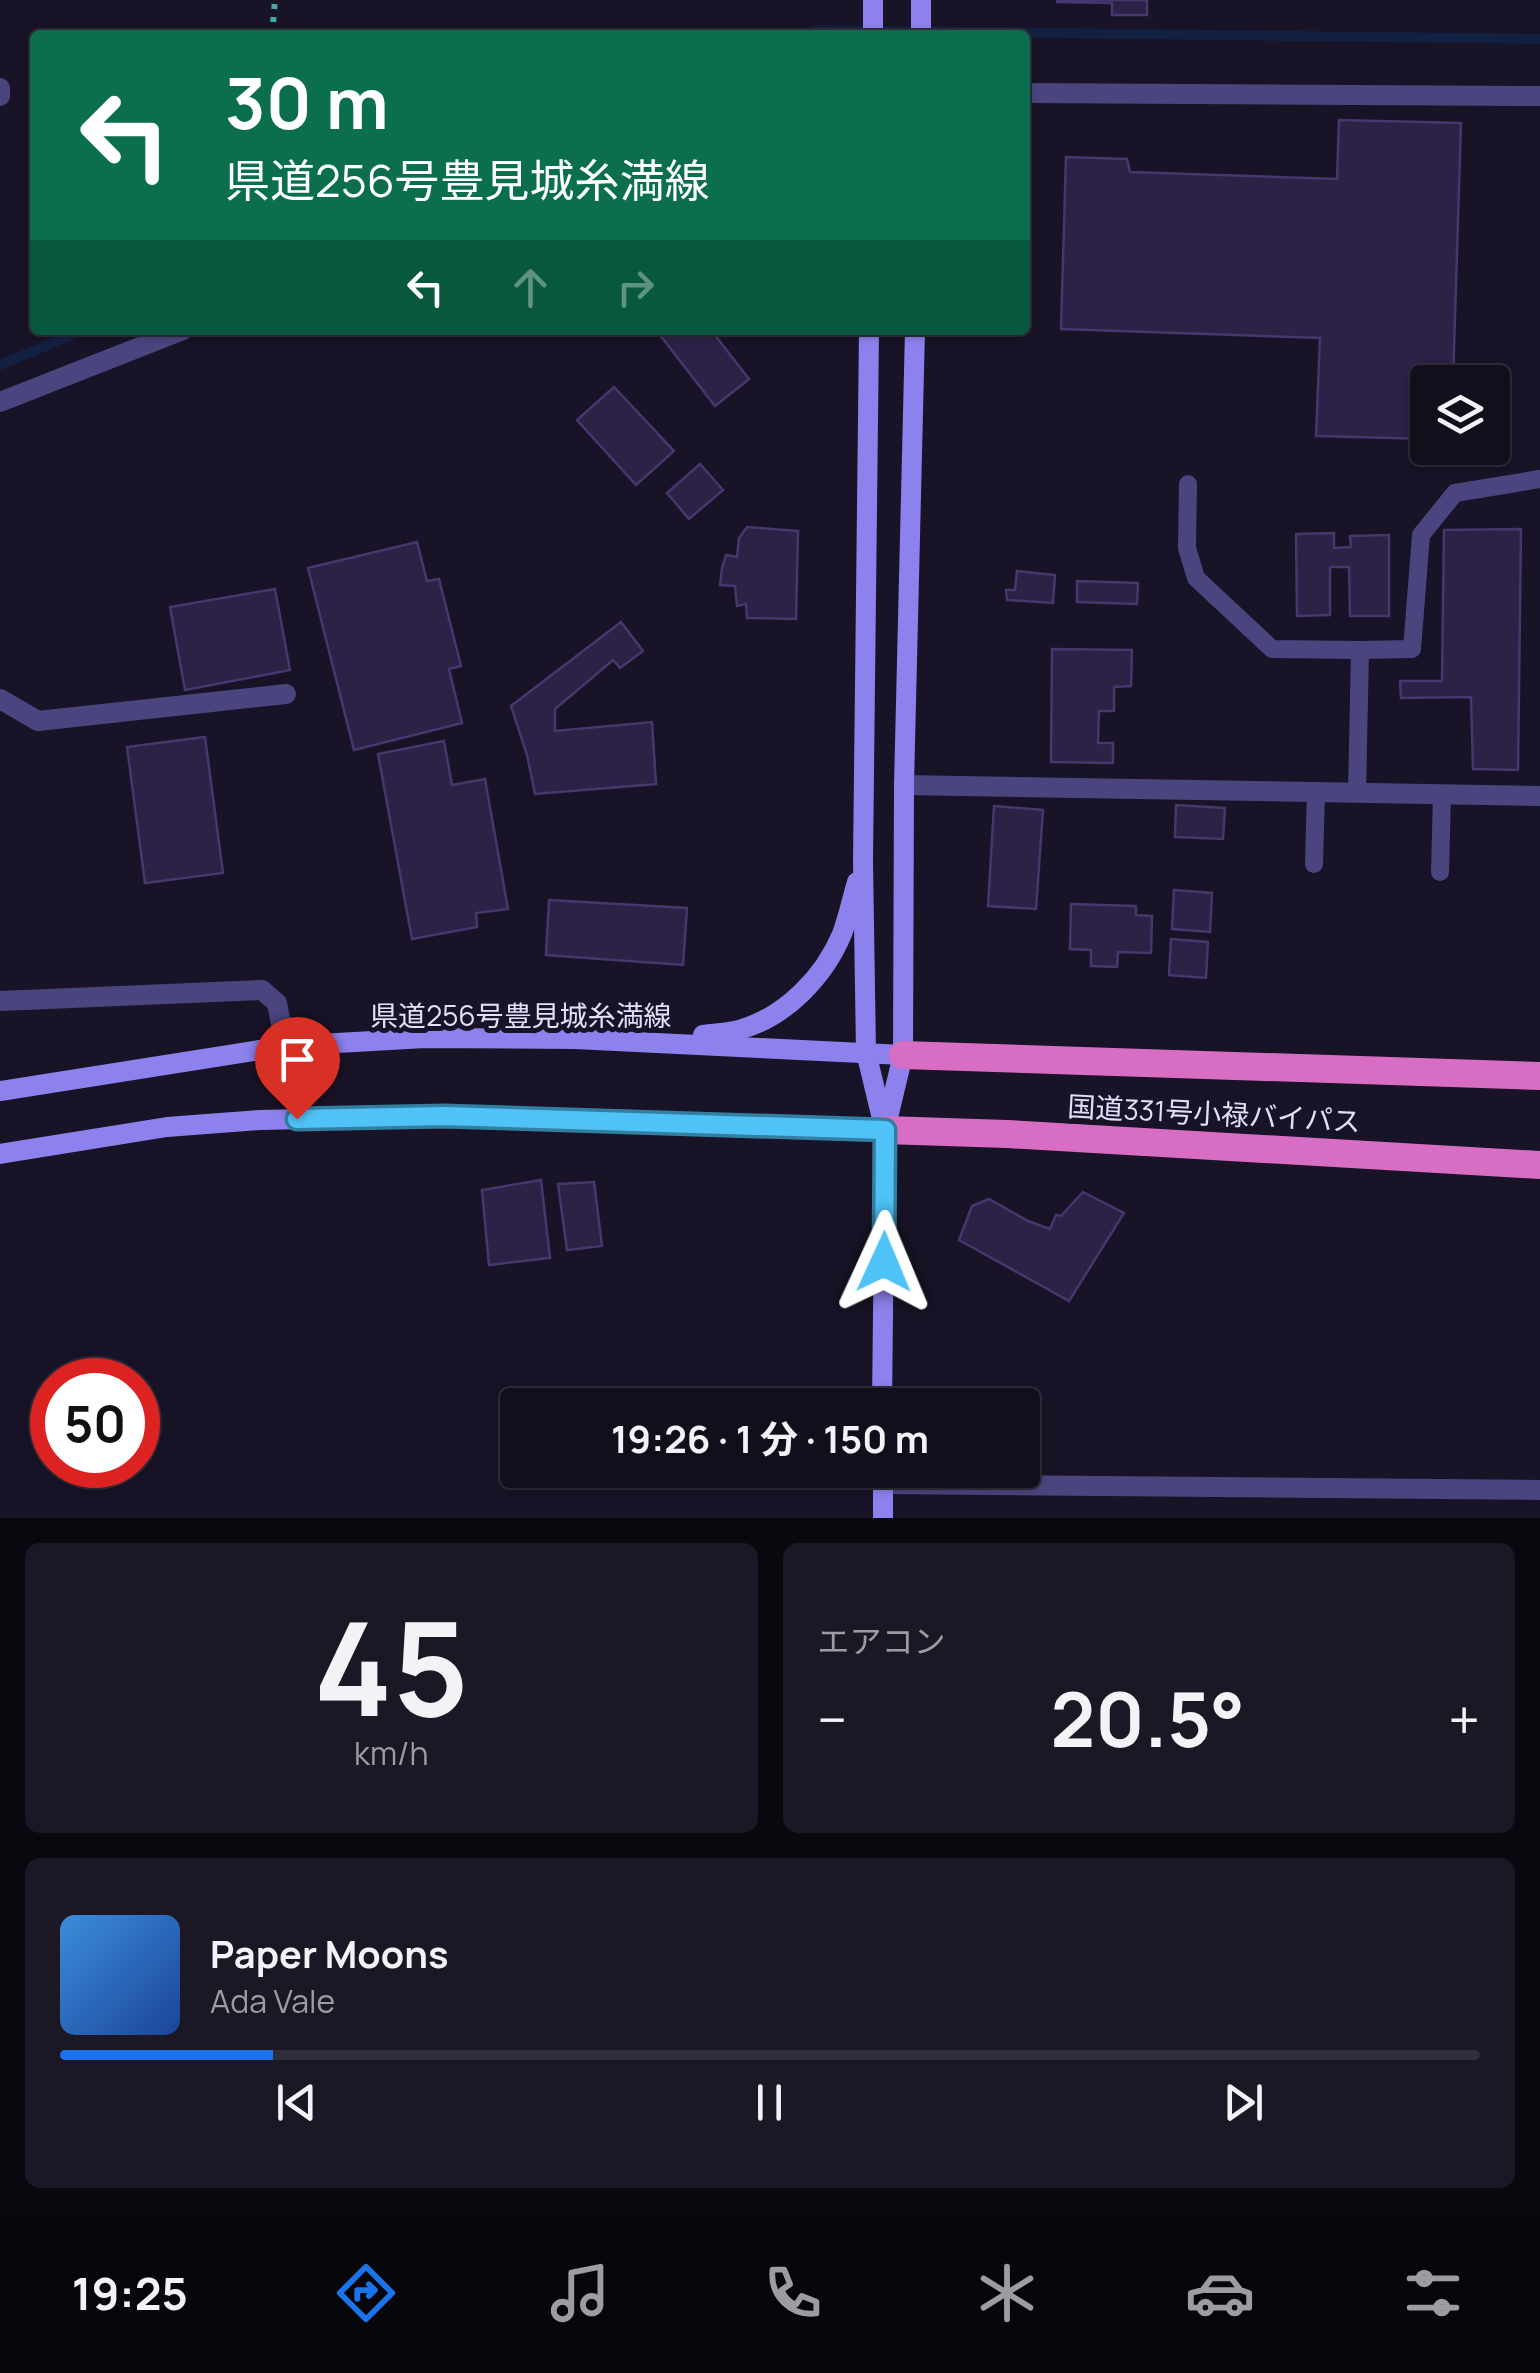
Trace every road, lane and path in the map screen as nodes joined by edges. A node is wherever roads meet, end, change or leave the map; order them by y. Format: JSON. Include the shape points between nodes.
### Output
{"nodes":[{"id":1,"x":275,"y":0,"type":"edge"},
{"id":2,"x":272,"y":30,"type":"edge"},
{"id":3,"x":0,"y":88,"type":"edge"},
{"id":4,"x":1030,"y":93,"type":"edge"},
{"id":5,"x":0,"y":96,"type":"edge"},
{"id":6,"x":1540,"y":96,"type":"edge"},
{"id":7,"x":170,"y":335,"type":"edge"},
{"id":8,"x":869,"y":335,"type":"edge"},
{"id":9,"x":916,"y":335,"type":"edge"},
{"id":10,"x":0,"y":402,"type":"edge"},
{"id":11,"x":1540,"y":479,"type":"edge"},
{"id":12,"x":1188,"y":484,"type":"dead end"},
{"id":13,"x":1360,"y":650,"type":"junction"},
{"id":14,"x":286,"y":694,"type":"dead end"},
{"id":15,"x":0,"y":700,"type":"edge"},
{"id":16,"x":904,"y":785,"type":"junction"},
{"id":17,"x":1316,"y":791,"type":"junction"},
{"id":18,"x":1535,"y":791,"type":"edge"},
{"id":19,"x":1357,"y":793,"type":"junction"},
{"id":20,"x":1442,"y":794,"type":"junction"},
{"id":21,"x":863,"y":861,"type":"junction"},
{"id":22,"x":1314,"y":864,"type":"dead end"},
{"id":23,"x":1440,"y":872,"type":"dead end"},
{"id":24,"x":0,"y":1001,"type":"edge"},
{"id":25,"x":632,"y":1042,"type":"junction"},
{"id":26,"x":285,"y":1046,"type":"junction"},
{"id":27,"x":866,"y":1052,"type":"junction"},
{"id":28,"x":903,"y":1054,"type":"junction"},
{"id":29,"x":1540,"y":1076,"type":"edge"},
{"id":30,"x":0,"y":1091,"type":"edge"},
{"id":31,"x":885,"y":1130,"type":"junction"},
{"id":32,"x":0,"y":1154,"type":"edge"},
{"id":33,"x":1540,"y":1165,"type":"edge"},
{"id":34,"x":882,"y":1388,"type":"edge"},
{"id":35,"x":1040,"y":1480,"type":"edge"},
{"id":36,"x":883,"y":1488,"type":"edge"},
{"id":37,"x":1540,"y":1490,"type":"edge"},
{"id":38,"x":883,"y":1518,"type":"edge"}],
"edges":[{"from":1,"to":2,"type":"path"},
{"from":3,"to":5,"type":"street"},
{"from":4,"to":6,"type":"street"},
{"from":7,"to":10,"type":"street"},
{"from":8,"to":21,"type":"main road"},
{"from":9,"to":16,"type":"main road"},
{"from":11,"to":13,"type":"lane","via":[[1455,493],[1421,535],[1412,649]]},
{"from":12,"to":13,"type":"lane","via":[[1187,548],[1196,578],[1272,649]]},
{"from":13,"to":19,"type":"lane"},
{"from":14,"to":15,"type":"street","via":[[38,721]]},
{"from":16,"to":17,"type":"street"},
{"from":16,"to":28,"type":"main road"},
{"from":17,"to":19,"type":"street"},
{"from":17,"to":22,"type":"lane"},
{"from":18,"to":20,"type":"street"},
{"from":19,"to":20,"type":"street"},
{"from":20,"to":23,"type":"lane"},
{"from":21,"to":25,"type":"main road","via":[[842,934],[793,1001],[730,1032]]},
{"from":21,"to":27,"type":"main road"},
{"from":24,"to":26,"type":"street","via":[[262,990],[277,1003]]},
{"from":25,"to":26,"type":"main road","name":"県道256号豊見城糸満線","via":[[425,1038]]},
{"from":25,"to":27,"type":"main road","name":"県道256号豊見城糸満線"},
{"from":26,"to":30,"type":"main road","name":"県道256号豊見城糸満線"},
{"from":27,"to":28,"type":"main road","name":"県道256号豊見城糸満線"},
{"from":27,"to":31,"type":"main road"},
{"from":28,"to":29,"type":"highway","name":"国道331号小禄バイパス"},
{"from":28,"to":31,"type":"main road"},
{"from":31,"to":32,"type":"main road","via":[[444,1116],[260,1120],[167,1126]]},
{"from":31,"to":33,"type":"highway","name":"国道331号小禄バイパス"},
{"from":31,"to":34,"type":"main road"},
{"from":35,"to":37,"type":"street"},
{"from":36,"to":38,"type":"main road"}]}
